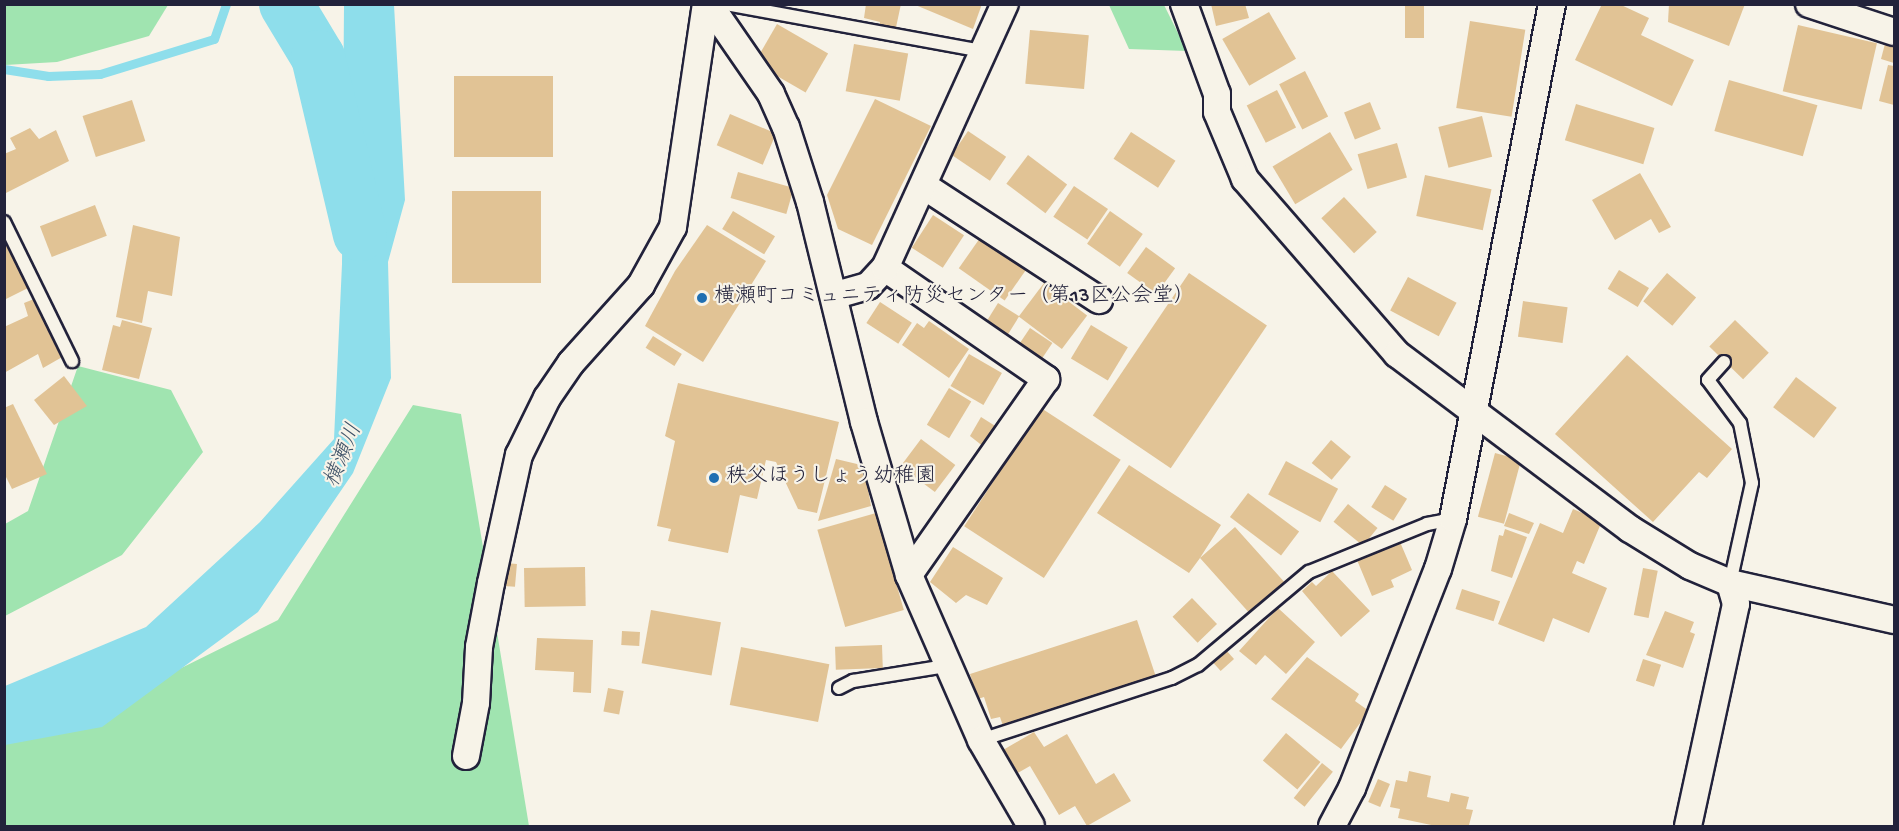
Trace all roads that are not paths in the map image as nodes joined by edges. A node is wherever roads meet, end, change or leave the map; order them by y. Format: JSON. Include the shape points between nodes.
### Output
{"nodes":[{"id":1,"x":708,"y":4,"type":"edge"},
{"id":2,"x":726,"y":4,"type":"edge"},
{"id":3,"x":1005,"y":4,"type":"edge"},
{"id":4,"x":1184,"y":4,"type":"edge"},
{"id":5,"x":1552,"y":4,"type":"edge"},
{"id":6,"x":1809,"y":4,"type":"edge"},
{"id":7,"x":1894,"y":32,"type":"edge"},
{"id":8,"x":983,"y":51,"type":"junction"},
{"id":9,"x":924,"y":186,"type":"junction"},
{"id":10,"x":4,"y":222,"type":"edge"},
{"id":11,"x":885,"y":268,"type":"junction"},
{"id":12,"x":836,"y":295,"type":"junction"},
{"id":13,"x":1099,"y":300,"type":"dead end"},
{"id":14,"x":72,"y":361,"type":"dead end"},
{"id":15,"x":1724,"y":362,"type":"dead end"},
{"id":16,"x":1472,"y":411,"type":"junction"},
{"id":17,"x":1453,"y":519,"type":"junction"},
{"id":18,"x":909,"y":575,"type":"junction"},
{"id":19,"x":1730,"y":583,"type":"junction"},
{"id":20,"x":1894,"y":620,"type":"edge"},
{"id":21,"x":946,"y":666,"type":"junction"},
{"id":22,"x":839,"y":688,"type":"dead end"},
{"id":23,"x":981,"y":740,"type":"junction"},
{"id":24,"x":466,"y":756,"type":"dead end"},
{"id":25,"x":1031,"y":826,"type":"edge"},
{"id":26,"x":1332,"y":826,"type":"edge"},
{"id":27,"x":1688,"y":826,"type":"edge"}],
"edges":[{"from":1,"to":12,"type":"street","via":[[771,94],[786,127]]},
{"from":1,"to":24,"type":"street","via":[[673,227],[641,285],[584,347],[547,398],[519,455],[479,647],[477,703]]},
{"from":2,"to":8,"type":"lane"},
{"from":3,"to":8,"type":"street"},
{"from":4,"to":16,"type":"street","via":[[1217,94],[1217,112],[1245,179],[1397,354]]},
{"from":5,"to":16,"type":"street"},
{"from":6,"to":7,"type":"street"},
{"from":8,"to":9,"type":"street"},
{"from":9,"to":11,"type":"street"},
{"from":9,"to":13,"type":"street"},
{"from":10,"to":14,"type":"lane"},
{"from":11,"to":12,"type":"street","via":[[868,286]]},
{"from":11,"to":18,"type":"street","via":[[1046,379]]},
{"from":12,"to":18,"type":"street","via":[[864,422]]},
{"from":15,"to":19,"type":"lane","via":[[1708,380],[1740,423],[1752,483]]},
{"from":16,"to":17,"type":"street"},
{"from":16,"to":19,"type":"street","via":[[1630,529],[1690,566]]},
{"from":17,"to":23,"type":"lane","via":[[1427,524],[1309,572],[1198,665],[1172,678]]},
{"from":17,"to":26,"type":"street","via":[[1438,569],[1352,788]]},
{"from":18,"to":21,"type":"street"},
{"from":19,"to":20,"type":"street"},
{"from":19,"to":27,"type":"street","via":[[1736,604]]},
{"from":21,"to":22,"type":"lane","via":[[853,681]]},
{"from":21,"to":23,"type":"street"},
{"from":23,"to":25,"type":"street"}]}
